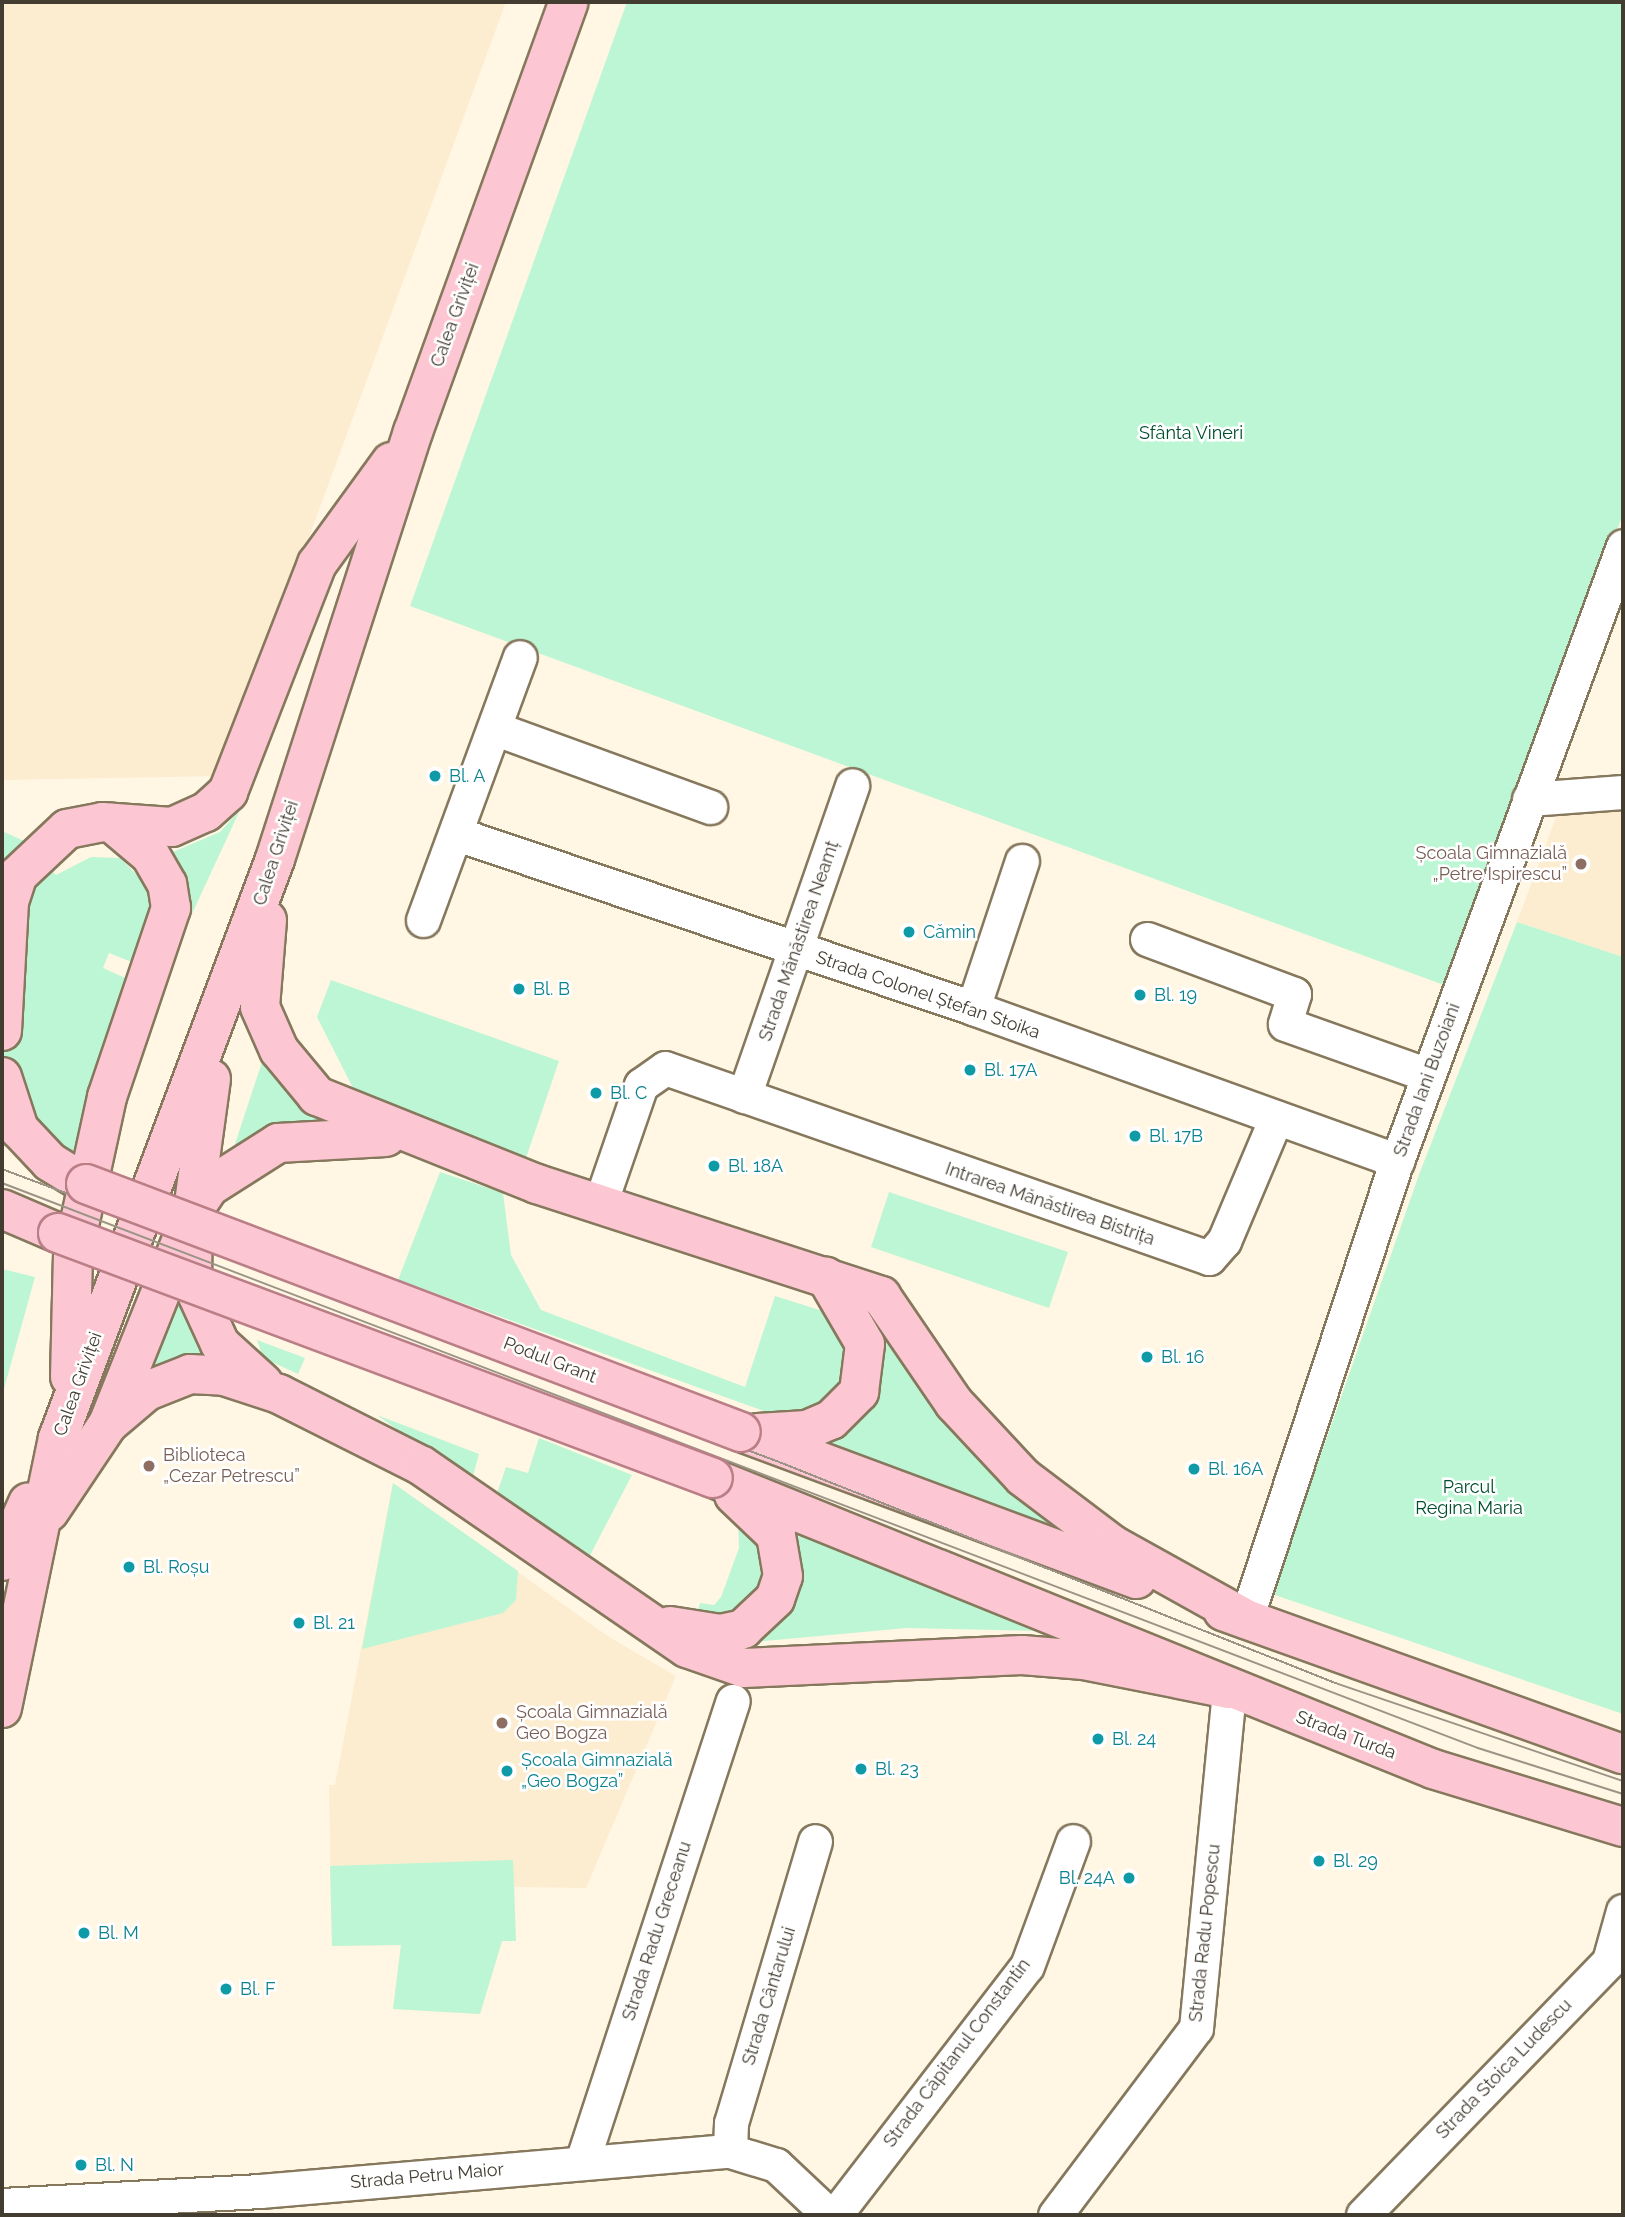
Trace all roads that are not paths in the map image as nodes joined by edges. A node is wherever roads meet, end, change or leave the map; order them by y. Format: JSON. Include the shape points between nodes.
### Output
{"nodes":[{"id":1,"x":569,"y":2,"type":"edge"},
{"id":2,"x":413,"y":432,"type":"junction"},
{"id":3,"x":1623,"y":546,"type":"edge"},
{"id":4,"x":520,"y":656,"type":"dead end"},
{"id":5,"x":496,"y":729,"type":"junction"},
{"id":6,"x":852,"y":785,"type":"dead end"},
{"id":7,"x":1623,"y":792,"type":"edge"},
{"id":8,"x":1529,"y":799,"type":"junction"},
{"id":9,"x":710,"y":807,"type":"dead end"},
{"id":10,"x":111,"y":823,"type":"junction"},
{"id":11,"x":457,"y":834,"type":"junction"},
{"id":12,"x":275,"y":859,"type":"junction"},
{"id":13,"x":1022,"y":860,"type":"dead end"},
{"id":14,"x":423,"y":919,"type":"dead end"},
{"id":15,"x":1147,"y":939,"type":"dead end"},
{"id":16,"x":796,"y":951,"type":"junction"},
{"id":17,"x":2,"y":986,"type":"edge"},
{"id":18,"x":221,"y":1008,"type":"junction"},
{"id":19,"x":973,"y":1008,"type":"junction"},
{"id":20,"x":2,"y":1031,"type":"edge"},
{"id":21,"x":1428,"y":1075,"type":"junction"},
{"id":22,"x":2,"y":1077,"type":"edge"},
{"id":23,"x":744,"y":1096,"type":"junction"},
{"id":24,"x":1276,"y":1118,"type":"junction"},
{"id":25,"x":410,"y":1138,"type":"junction"},
{"id":26,"x":2,"y":1150,"type":"edge"},
{"id":27,"x":1397,"y":1161,"type":"junction"},
{"id":28,"x":86,"y":1184,"type":"junction"},
{"id":29,"x":600,"y":1204,"type":"junction"},
{"id":30,"x":2,"y":1209,"type":"edge"},
{"id":31,"x":193,"y":1210,"type":"junction"},
{"id":32,"x":2,"y":1224,"type":"edge"},
{"id":33,"x":58,"y":1233,"type":"junction"},
{"id":34,"x":826,"y":1277,"type":"junction"},
{"id":35,"x":279,"y":1394,"type":"junction"},
{"id":36,"x":64,"y":1421,"type":"junction"},
{"id":37,"x":108,"y":1424,"type":"junction"},
{"id":38,"x":741,"y":1432,"type":"junction"},
{"id":39,"x":713,"y":1478,"type":"junction"},
{"id":40,"x":39,"y":1528,"type":"junction"},
{"id":41,"x":2,"y":1561,"type":"edge"},
{"id":42,"x":638,"y":1615,"type":"junction"},
{"id":43,"x":1246,"y":1619,"type":"junction"},
{"id":44,"x":1229,"y":1689,"type":"junction"},
{"id":45,"x":733,"y":1701,"type":"dead end"},
{"id":46,"x":2,"y":1708,"type":"edge"},
{"id":47,"x":1623,"y":1754,"type":"edge"},
{"id":48,"x":1623,"y":1826,"type":"edge"},
{"id":49,"x":815,"y":1841,"type":"dead end"},
{"id":50,"x":1073,"y":1841,"type":"dead end"},
{"id":51,"x":1623,"y":1911,"type":"edge"},
{"id":52,"x":730,"y":2151,"type":"junction"},
{"id":53,"x":582,"y":2162,"type":"junction"},
{"id":54,"x":2,"y":2205,"type":"edge"},
{"id":55,"x":829,"y":2215,"type":"edge"},
{"id":56,"x":835,"y":2215,"type":"edge"},
{"id":57,"x":1055,"y":2215,"type":"edge"},
{"id":58,"x":1363,"y":2215,"type":"edge"}],
"edges":[{"from":1,"to":2,"type":"main road","name":"Calea Griviței"},
{"from":2,"to":10,"type":"main road","via":[[317,564],[228,792],[206,812],[172,827]]},
{"from":2,"to":12,"type":"main road","name":"Calea Griviței"},
{"from":3,"to":8,"type":"street","name":"Strada Iani Buzoiani"},
{"from":4,"to":5,"type":"street"},
{"from":5,"to":9,"type":"street"},
{"from":5,"to":11,"type":"street"},
{"from":6,"to":16,"type":"street","name":"Strada Mănăstirea Neamț"},
{"from":7,"to":8,"type":"street"},
{"from":8,"to":21,"type":"street","name":"Strada Iani Buzoiani"},
{"from":10,"to":17,"type":"main road","via":[[67,829],[18,874],[9,902]]},
{"from":10,"to":36,"type":"main road","via":[[159,868],[171,908],[107,1097],[74,1252]]},
{"from":11,"to":14,"type":"street"},
{"from":11,"to":16,"type":"street","name":"Strada Colonel Ștefan Stoika"},
{"from":12,"to":18,"type":"main road","name":"Calea Griviței"},
{"from":12,"to":25,"type":"main road","via":[[260,1007],[270,1032],[292,1070],[317,1096]]},
{"from":13,"to":19,"type":"street"},
{"from":15,"to":21,"type":"street","via":[[1294,995],[1286,1024]]},
{"from":16,"to":19,"type":"street","name":"Strada Colonel Ștefan Stoika"},
{"from":16,"to":23,"type":"street","name":"Strada Mănăstirea Neamț"},
{"from":17,"to":20,"type":"main road"},
{"from":18,"to":31,"type":"main road"},
{"from":18,"to":36,"type":"main road","name":"Calea Griviței"},
{"from":19,"to":24,"type":"street","name":"Strada Colonel Ștefan Stoika"},
{"from":21,"to":27,"type":"street","name":"Strada Iani Buzoiani"},
{"from":22,"to":28,"type":"main road","via":[[19,1129],[50,1162]]},
{"from":23,"to":24,"type":"street","name":"Intrarea Mănăstirea Bistrița","via":[[1209,1258],[1224,1241]]},
{"from":23,"to":29,"type":"street","via":[[666,1068],[651,1073]]},
{"from":24,"to":27,"type":"street","name":"Strada Colonel Ștefan Stoika"},
{"from":25,"to":29,"type":"main road"},
{"from":25,"to":31,"type":"main road","via":[[278,1143],[225,1171]]},
{"from":26,"to":28,"type":"main road","name":"Podul Grant"},
{"from":27,"to":43,"type":"street","name":"Strada Iani Buzoiani"},
{"from":28,"to":38,"type":"main road","name":"Podul Grant","bridge":true},
{"from":29,"to":34,"type":"main road"},
{"from":30,"to":33,"type":"main road"},
{"from":31,"to":35,"type":"main road","via":[[192,1283],[201,1313],[238,1364]]},
{"from":31,"to":37,"type":"main road"},
{"from":32,"to":33,"type":"main road"},
{"from":33,"to":39,"type":"main road","bridge":true},
{"from":34,"to":38,"type":"main road","via":[[865,1344],[859,1391],[831,1420],[807,1430]]},
{"from":34,"to":43,"type":"main road","via":[[881,1296],[981,1437],[1064,1513]]},
{"from":35,"to":37,"type":"main road","via":[[224,1376],[190,1374],[147,1391]]},
{"from":35,"to":42,"type":"main road","via":[[422,1466]]},
{"from":36,"to":40,"type":"main road","name":"Calea Griviței"},
{"from":36,"to":41,"type":"main road"},
{"from":37,"to":40,"type":"main road"},
{"from":38,"to":43,"type":"main road","name":"Podul Grant"},
{"from":39,"to":42,"type":"main road","via":[[776,1535],[783,1576],[775,1599],[761,1618],[720,1634]]},
{"from":39,"to":44,"type":"main road","name":"Strada Turda","via":[[1077,1622]]},
{"from":40,"to":46,"type":"main road","name":"Calea Griviței"},
{"from":42,"to":44,"type":"main road","via":[[688,1648],[744,1668],[1022,1655],[1084,1660]]},
{"from":43,"to":47,"type":"main road"},
{"from":44,"to":48,"type":"main road","name":"Strada Turda","via":[[1433,1769]]},
{"from":44,"to":57,"type":"street","name":"Strada Radu Popescu","via":[[1196,2028]]},
{"from":45,"to":53,"type":"street","name":"Strada Radu Greceanu"},
{"from":49,"to":52,"type":"street","name":"Strada Cântarului","via":[[731,2123]]},
{"from":50,"to":56,"type":"street","name":"Strada Căpitanul Constantin","via":[[1027,1966]]},
{"from":51,"to":58,"type":"street","name":"Strada Stoica Ludescu","via":[[1609,1961]]},
{"from":52,"to":53,"type":"street","name":"Strada Petru Maior"},
{"from":52,"to":55,"type":"street","name":"Strada Petru Maior","via":[[776,2165]]},
{"from":53,"to":54,"type":"street","name":"Strada Petru Maior","via":[[260,2191]]}]}
